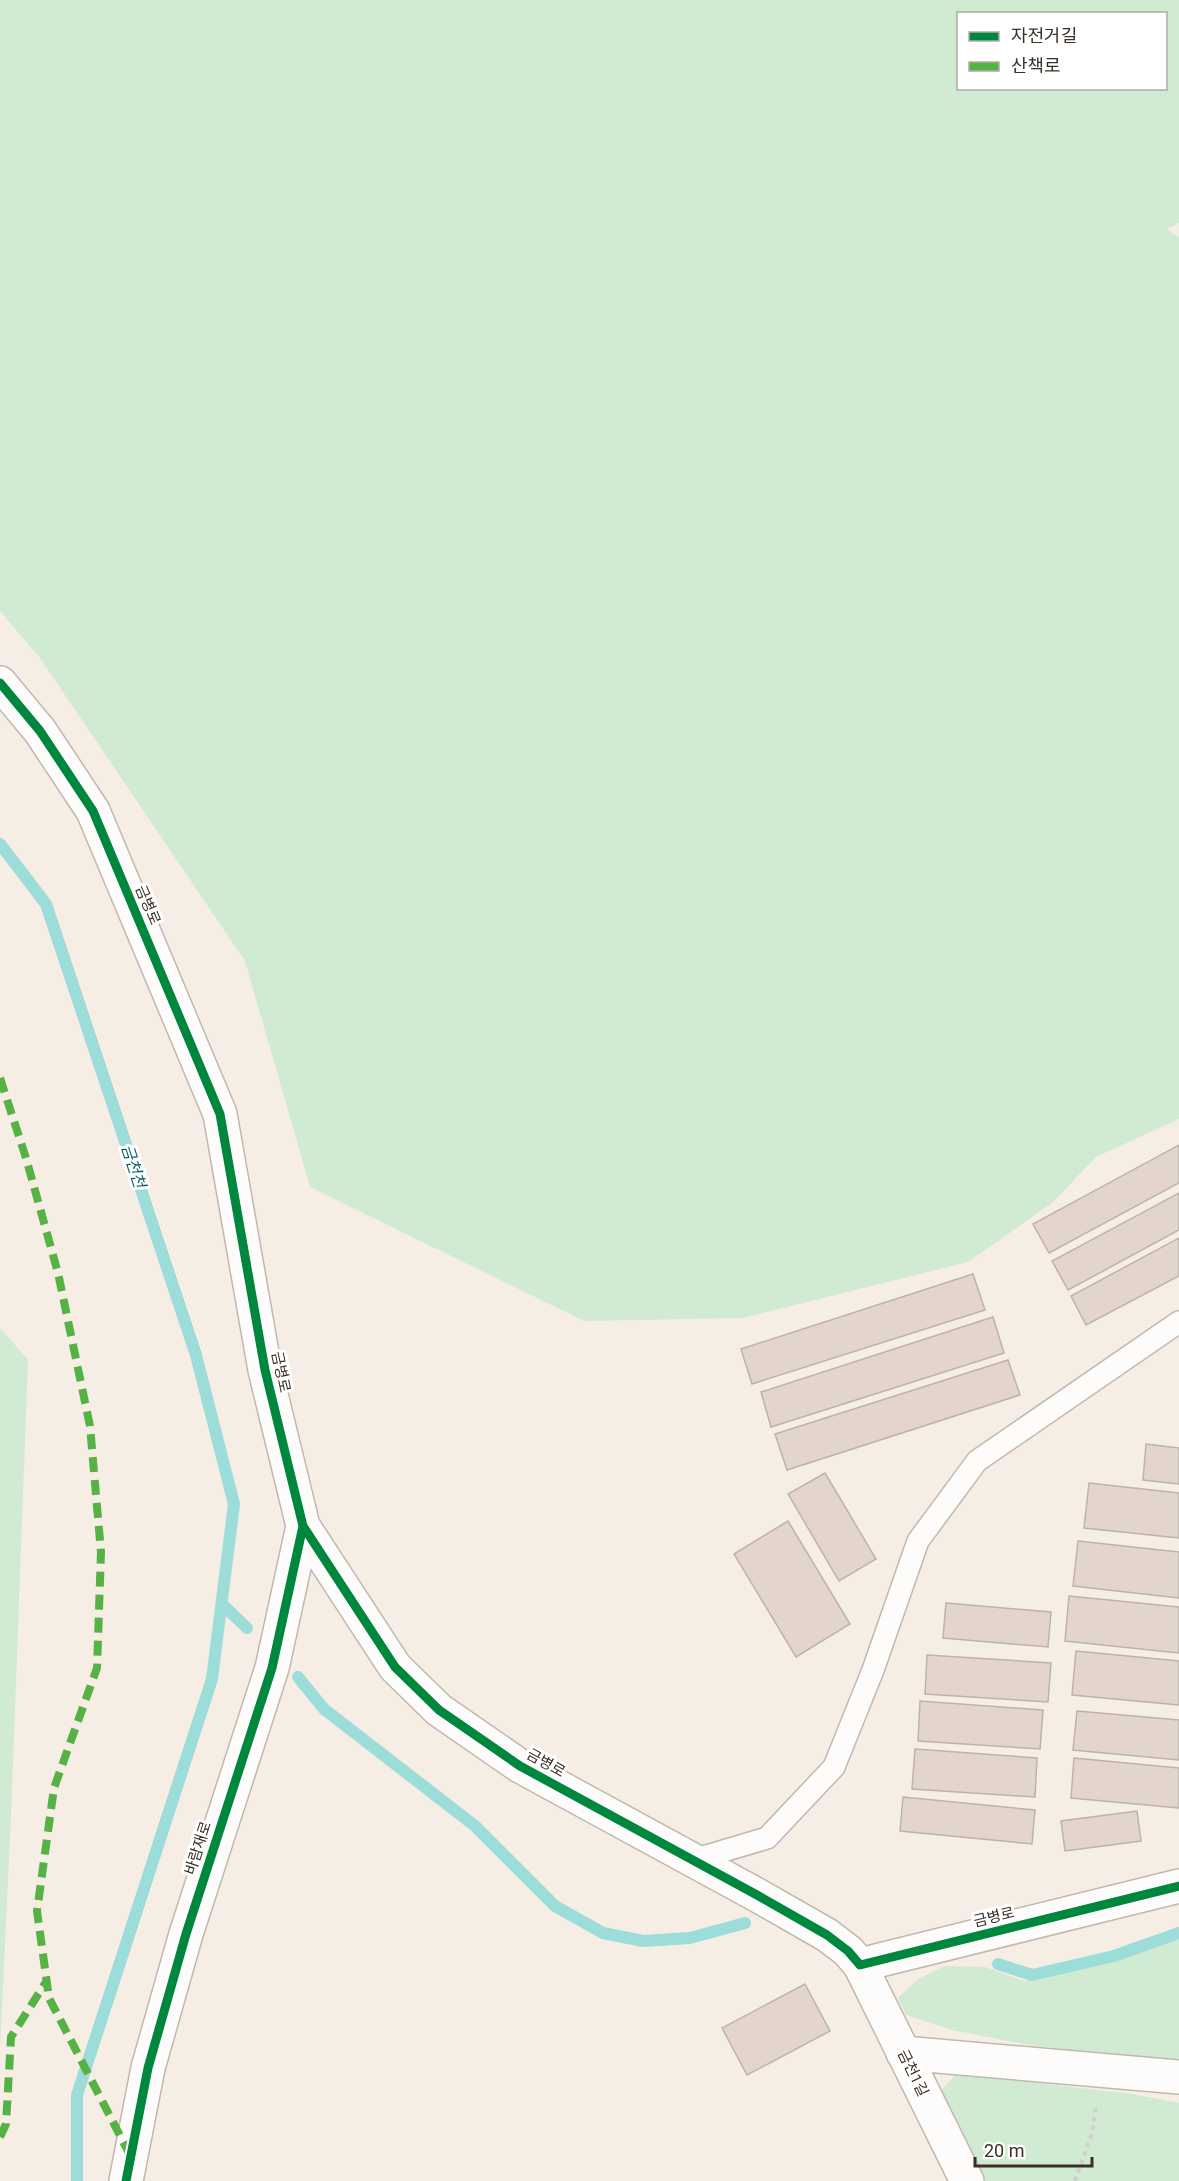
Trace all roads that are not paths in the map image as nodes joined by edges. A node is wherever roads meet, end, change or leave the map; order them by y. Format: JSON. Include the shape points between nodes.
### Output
{"nodes":[{"id":1,"x":0,"y":683,"type":"edge"},
{"id":2,"x":1179,"y":1322,"type":"edge"},
{"id":3,"x":303,"y":1526,"type":"junction"},
{"id":4,"x":693,"y":1860,"type":"junction"},
{"id":5,"x":1179,"y":1886,"type":"edge"},
{"id":6,"x":860,"y":1965,"type":"junction"},
{"id":7,"x":903,"y":2053,"type":"junction"},
{"id":8,"x":1179,"y":2077,"type":"edge"},
{"id":9,"x":126,"y":2181,"type":"edge"},
{"id":10,"x":967,"y":2181,"type":"edge"}],
"edges":[{"from":1,"to":3,"type":"street","name":"금병로","via":[[40,731],[93,811],[220,1114],[265,1370]]},
{"from":2,"to":4,"type":"lane","via":[[977,1461],[918,1541],[834,1767],[767,1838]]},
{"from":3,"to":4,"type":"street","name":"금병로","via":[[395,1666],[439,1710],[520,1766]]},
{"from":3,"to":9,"type":"street","name":"바람재로","via":[[272,1668],[186,1934],[148,2068]]},
{"from":4,"to":6,"type":"street","name":"금병로","via":[[827,1935]]},
{"from":5,"to":6,"type":"street","name":"금병로"},
{"from":6,"to":7,"type":"street","name":"금천1길"},
{"from":7,"to":8,"type":"street"},
{"from":7,"to":10,"type":"street","name":"금천1길"}]}
